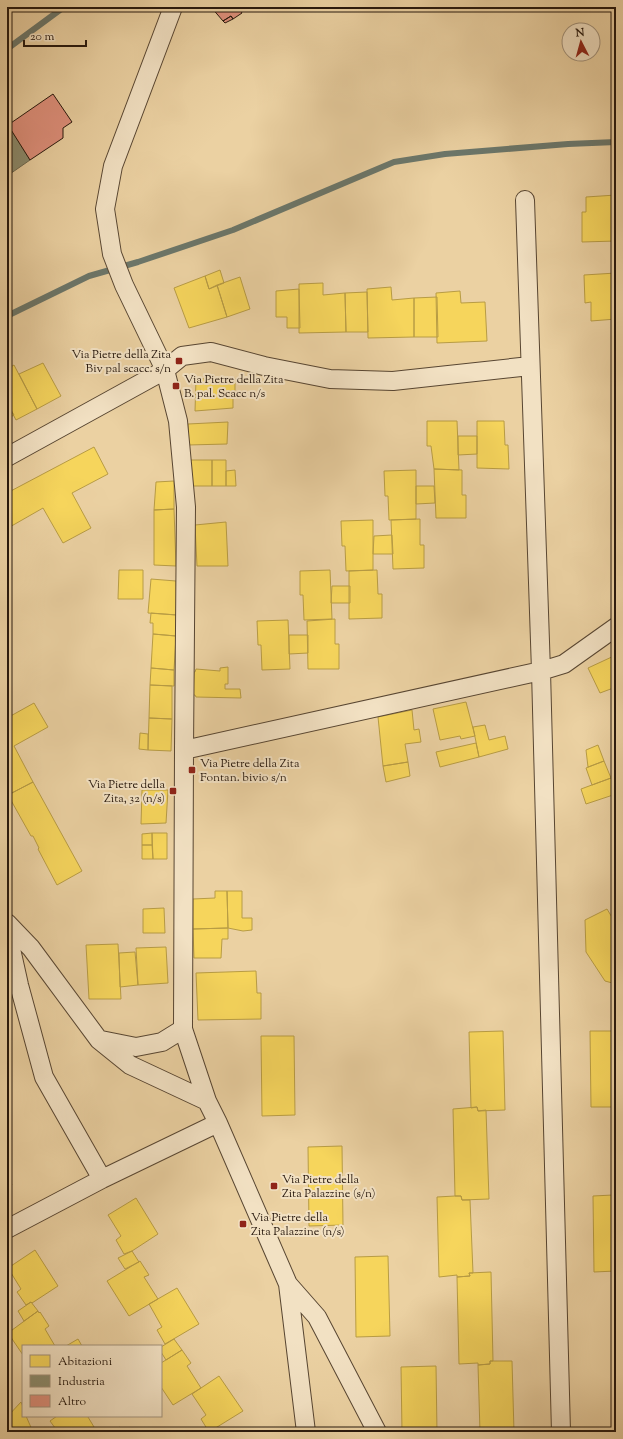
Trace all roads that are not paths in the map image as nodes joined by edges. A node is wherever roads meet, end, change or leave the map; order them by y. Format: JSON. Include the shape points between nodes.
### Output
{"nodes":[{"id":1,"x":174,"y":7,"type":"edge"},
{"id":2,"x":525,"y":200,"type":"dead end"},
{"id":3,"x":530,"y":366,"type":"junction"},
{"id":4,"x":165,"y":370,"type":"junction"},
{"id":5,"x":7,"y":457,"type":"edge"},
{"id":6,"x":616,"y":627,"type":"edge"},
{"id":7,"x":541,"y":671,"type":"junction"},
{"id":8,"x":184,"y":750,"type":"junction"},
{"id":9,"x":7,"y":923,"type":"edge"},
{"id":10,"x":7,"y":931,"type":"edge"},
{"id":11,"x":184,"y":1029,"type":"junction"},
{"id":12,"x":99,"y":1040,"type":"junction"},
{"id":13,"x":207,"y":1101,"type":"junction"},
{"id":14,"x":218,"y":1123,"type":"junction"},
{"id":15,"x":102,"y":1179,"type":"junction"},
{"id":16,"x":7,"y":1229,"type":"edge"},
{"id":17,"x":288,"y":1284,"type":"junction"},
{"id":18,"x":306,"y":1432,"type":"edge"},
{"id":19,"x":377,"y":1432,"type":"edge"},
{"id":20,"x":561,"y":1432,"type":"edge"}],
"edges":[{"from":1,"to":4,"type":"street","via":[[113,166],[105,209],[112,254],[124,286]]},
{"from":2,"to":3,"type":"street"},
{"from":3,"to":4,"type":"street","via":[[393,381],[330,379],[211,352],[182,356]]},
{"from":3,"to":7,"type":"street"},
{"from":4,"to":5,"type":"street"},
{"from":4,"to":8,"type":"street","via":[[178,421],[186,507]]},
{"from":6,"to":7,"type":"street","via":[[564,664]]},
{"from":7,"to":8,"type":"street"},
{"from":7,"to":20,"type":"street"},
{"from":8,"to":11,"type":"street"},
{"from":9,"to":12,"type":"street","via":[[31,948]]},
{"from":10,"to":15,"type":"street","via":[[44,1077]]},
{"from":11,"to":12,"type":"street","via":[[162,1042],[136,1047]]},
{"from":11,"to":13,"type":"street"},
{"from":12,"to":13,"type":"street","via":[[130,1064]]},
{"from":13,"to":14,"type":"street"},
{"from":14,"to":15,"type":"street"},
{"from":14,"to":17,"type":"street"},
{"from":15,"to":16,"type":"street"},
{"from":17,"to":18,"type":"street"},
{"from":17,"to":19,"type":"street","via":[[317,1317]]}]}
